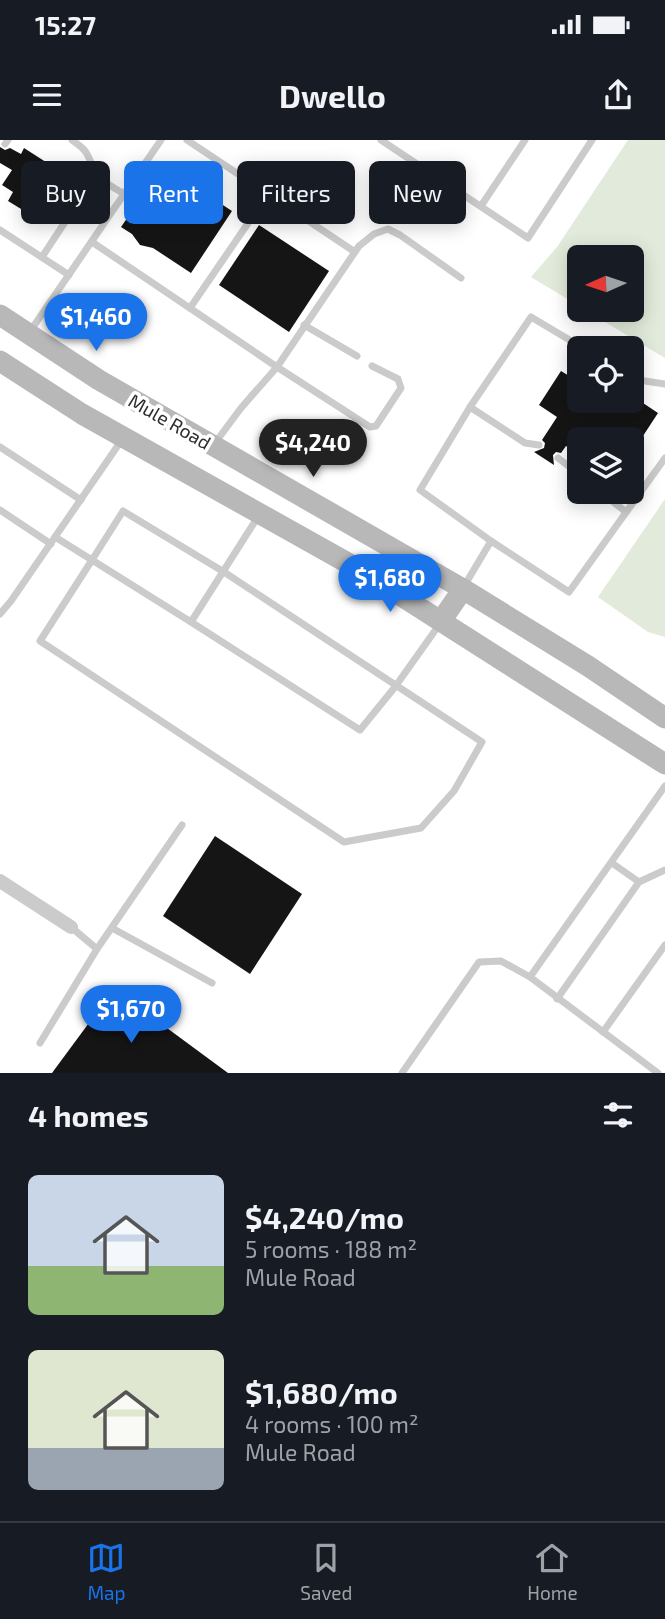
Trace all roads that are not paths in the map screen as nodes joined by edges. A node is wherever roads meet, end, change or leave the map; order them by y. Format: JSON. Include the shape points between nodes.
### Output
{"nodes":[{"id":1,"x":72,"y":140,"type":"edge"},
{"id":2,"x":161,"y":140,"type":"edge"},
{"id":3,"x":187,"y":140,"type":"edge"},
{"id":4,"x":381,"y":140,"type":"edge"},
{"id":5,"x":525,"y":140,"type":"edge"},
{"id":6,"x":592,"y":140,"type":"edge"},
{"id":7,"x":92,"y":161,"type":"edge"},
{"id":8,"x":147,"y":161,"type":"edge"},
{"id":9,"x":237,"y":173,"type":"edge"},
{"id":10,"x":110,"y":184,"type":"edge"},
{"id":11,"x":124,"y":194,"type":"joint"},
{"id":12,"x":481,"y":206,"type":"junction"},
{"id":13,"x":64,"y":224,"type":"edge"},
{"id":14,"x":248,"y":224,"type":"edge"},
{"id":15,"x":312,"y":224,"type":"edge"},
{"id":16,"x":0,"y":230,"type":"edge"},
{"id":17,"x":92,"y":242,"type":"junction"},
{"id":18,"x":355,"y":253,"type":"junction"},
{"id":19,"x":42,"y":257,"type":"junction"},
{"id":20,"x":69,"y":275,"type":"junction"},
{"id":21,"x":461,"y":278,"type":"dead end"},
{"id":22,"x":190,"y":309,"type":"junction"},
{"id":23,"x":0,"y":315,"type":"edge"},
{"id":24,"x":304,"y":325,"type":"junction"},
{"id":25,"x":29,"y":334,"type":"junction"},
{"id":26,"x":567,"y":338,"type":"edge"},
{"id":27,"x":357,"y":356,"type":"dead end"},
{"id":28,"x":5,"y":364,"type":"edge"},
{"id":29,"x":372,"y":366,"type":"dead end"},
{"id":30,"x":277,"y":368,"type":"junction"},
{"id":31,"x":644,"y":381,"type":"edge"},
{"id":32,"x":665,"y":384,"type":"edge"},
{"id":33,"x":142,"y":405,"type":"junction"},
{"id":34,"x":470,"y":407,"type":"junction"},
{"id":35,"x":124,"y":437,"type":"junction"},
{"id":36,"x":539,"y":445,"type":"dead end"},
{"id":37,"x":213,"y":446,"type":"junction"},
{"id":38,"x":0,"y":447,"type":"edge"},
{"id":39,"x":558,"y":457,"type":"dead end"},
{"id":40,"x":665,"y":458,"type":"edge"},
{"id":41,"x":567,"y":464,"type":"edge"},
{"id":42,"x":81,"y":500,"type":"junction"},
{"id":43,"x":616,"y":504,"type":"edge"},
{"id":44,"x":0,"y":510,"type":"edge"},
{"id":45,"x":626,"y":512,"type":"junction"},
{"id":46,"x":259,"y":514,"type":"junction"},
{"id":47,"x":53,"y":540,"type":"junction"},
{"id":48,"x":491,"y":541,"type":"junction"},
{"id":49,"x":92,"y":560,"type":"junction"},
{"id":50,"x":224,"y":572,"type":"junction"},
{"id":51,"x":463,"y":589,"type":"junction"},
{"id":52,"x":0,"y":614,"type":"edge"},
{"id":53,"x":441,"y":621,"type":"junction"},
{"id":54,"x":191,"y":622,"type":"junction"},
{"id":55,"x":395,"y":687,"type":"junction"},
{"id":56,"x":665,"y":718,"type":"edge"},
{"id":57,"x":665,"y":764,"type":"edge"},
{"id":58,"x":665,"y":786,"type":"edge"},
{"id":59,"x":182,"y":825,"type":"dead end"},
{"id":60,"x":612,"y":863,"type":"junction"},
{"id":61,"x":665,"y":870,"type":"edge"},
{"id":62,"x":0,"y":881,"type":"edge"},
{"id":63,"x":639,"y":882,"type":"junction"},
{"id":64,"x":71,"y":927,"type":"joint"},
{"id":65,"x":112,"y":928,"type":"junction"},
{"id":66,"x":665,"y":945,"type":"edge"},
{"id":67,"x":97,"y":949,"type":"junction"},
{"id":68,"x":530,"y":976,"type":"junction"},
{"id":69,"x":212,"y":984,"type":"dead end"},
{"id":70,"x":557,"y":999,"type":"junction"},
{"id":71,"x":603,"y":1032,"type":"junction"},
{"id":72,"x":40,"y":1043,"type":"dead end"},
{"id":73,"x":402,"y":1073,"type":"edge"},
{"id":74,"x":658,"y":1073,"type":"edge"}],
"edges":[{"from":1,"to":7,"type":"lane"},
{"from":2,"to":8,"type":"lane"},
{"from":3,"to":9,"type":"lane"},
{"from":4,"to":12,"type":"lane"},
{"from":5,"to":12,"type":"lane"},
{"from":6,"to":12,"type":"lane","via":[[528,238]]},
{"from":10,"to":11,"type":"lane"},
{"from":11,"to":17,"type":"lane"},
{"from":13,"to":19,"type":"lane"},
{"from":14,"to":22,"type":"lane"},
{"from":15,"to":18,"type":"lane"},
{"from":16,"to":19,"type":"lane"},
{"from":17,"to":20,"type":"lane"},
{"from":17,"to":22,"type":"lane"},
{"from":18,"to":21,"type":"lane","via":[[374,234],[388,229]]},
{"from":18,"to":24,"type":"lane"},
{"from":19,"to":20,"type":"lane"},
{"from":20,"to":25,"type":"lane"},
{"from":22,"to":30,"type":"lane"},
{"from":23,"to":25,"type":"main road","name":"Mule Road"},
{"from":24,"to":27,"type":"lane"},
{"from":24,"to":30,"type":"lane"},
{"from":25,"to":28,"type":"main road"},
{"from":25,"to":33,"type":"main road","name":"Mule Road"},
{"from":26,"to":34,"type":"lane","via":[[531,317]]},
{"from":28,"to":35,"type":"main road","name":"Mule Road"},
{"from":29,"to":30,"type":"lane","via":[[398,379],[401,388],[376,426],[370,427]]},
{"from":30,"to":37,"type":"lane"},
{"from":31,"to":32,"type":"lane"},
{"from":33,"to":35,"type":"main road"},
{"from":33,"to":37,"type":"main road","name":"Mule Road"},
{"from":34,"to":36,"type":"lane","via":[[525,443]]},
{"from":34,"to":48,"type":"lane","via":[[420,490]]},
{"from":35,"to":42,"type":"lane"},
{"from":35,"to":46,"type":"main road","name":"Mule Road"},
{"from":37,"to":51,"type":"main road","name":"Mule Road"},
{"from":38,"to":42,"type":"lane"},
{"from":39,"to":41,"type":"lane"},
{"from":40,"to":45,"type":"lane"},
{"from":42,"to":47,"type":"lane"},
{"from":43,"to":45,"type":"lane"},
{"from":44,"to":47,"type":"lane"},
{"from":45,"to":48,"type":"lane","via":[[569,592]]},
{"from":46,"to":50,"type":"lane"},
{"from":46,"to":53,"type":"main road","name":"Mule Road","via":[[324,548]]},
{"from":47,"to":49,"type":"lane"},
{"from":47,"to":52,"type":"lane"},
{"from":48,"to":51,"type":"lane"},
{"from":49,"to":50,"type":"lane","via":[[123,511]]},
{"from":49,"to":54,"type":"lane"},
{"from":49,"to":55,"type":"lane","via":[[40,641],[344,842],[421,828],[454,791],[482,742]]},
{"from":50,"to":54,"type":"lane"},
{"from":50,"to":55,"type":"lane"},
{"from":51,"to":53,"type":"main road"},
{"from":51,"to":56,"type":"main road","name":"Mule Road"},
{"from":53,"to":55,"type":"lane"},
{"from":53,"to":57,"type":"main road","name":"Mule Road"},
{"from":54,"to":55,"type":"lane","via":[[360,730]]},
{"from":58,"to":60,"type":"lane"},
{"from":59,"to":65,"type":"lane"},
{"from":60,"to":63,"type":"lane"},
{"from":60,"to":68,"type":"lane"},
{"from":61,"to":63,"type":"lane"},
{"from":62,"to":64,"type":"street"},
{"from":63,"to":70,"type":"lane"},
{"from":64,"to":67,"type":"lane"},
{"from":65,"to":67,"type":"lane"},
{"from":65,"to":69,"type":"lane"},
{"from":66,"to":71,"type":"lane"},
{"from":67,"to":72,"type":"lane"},
{"from":68,"to":70,"type":"lane"},
{"from":68,"to":73,"type":"lane","via":[[501,961],[479,962]]},
{"from":70,"to":71,"type":"lane"},
{"from":71,"to":74,"type":"lane"}]}
